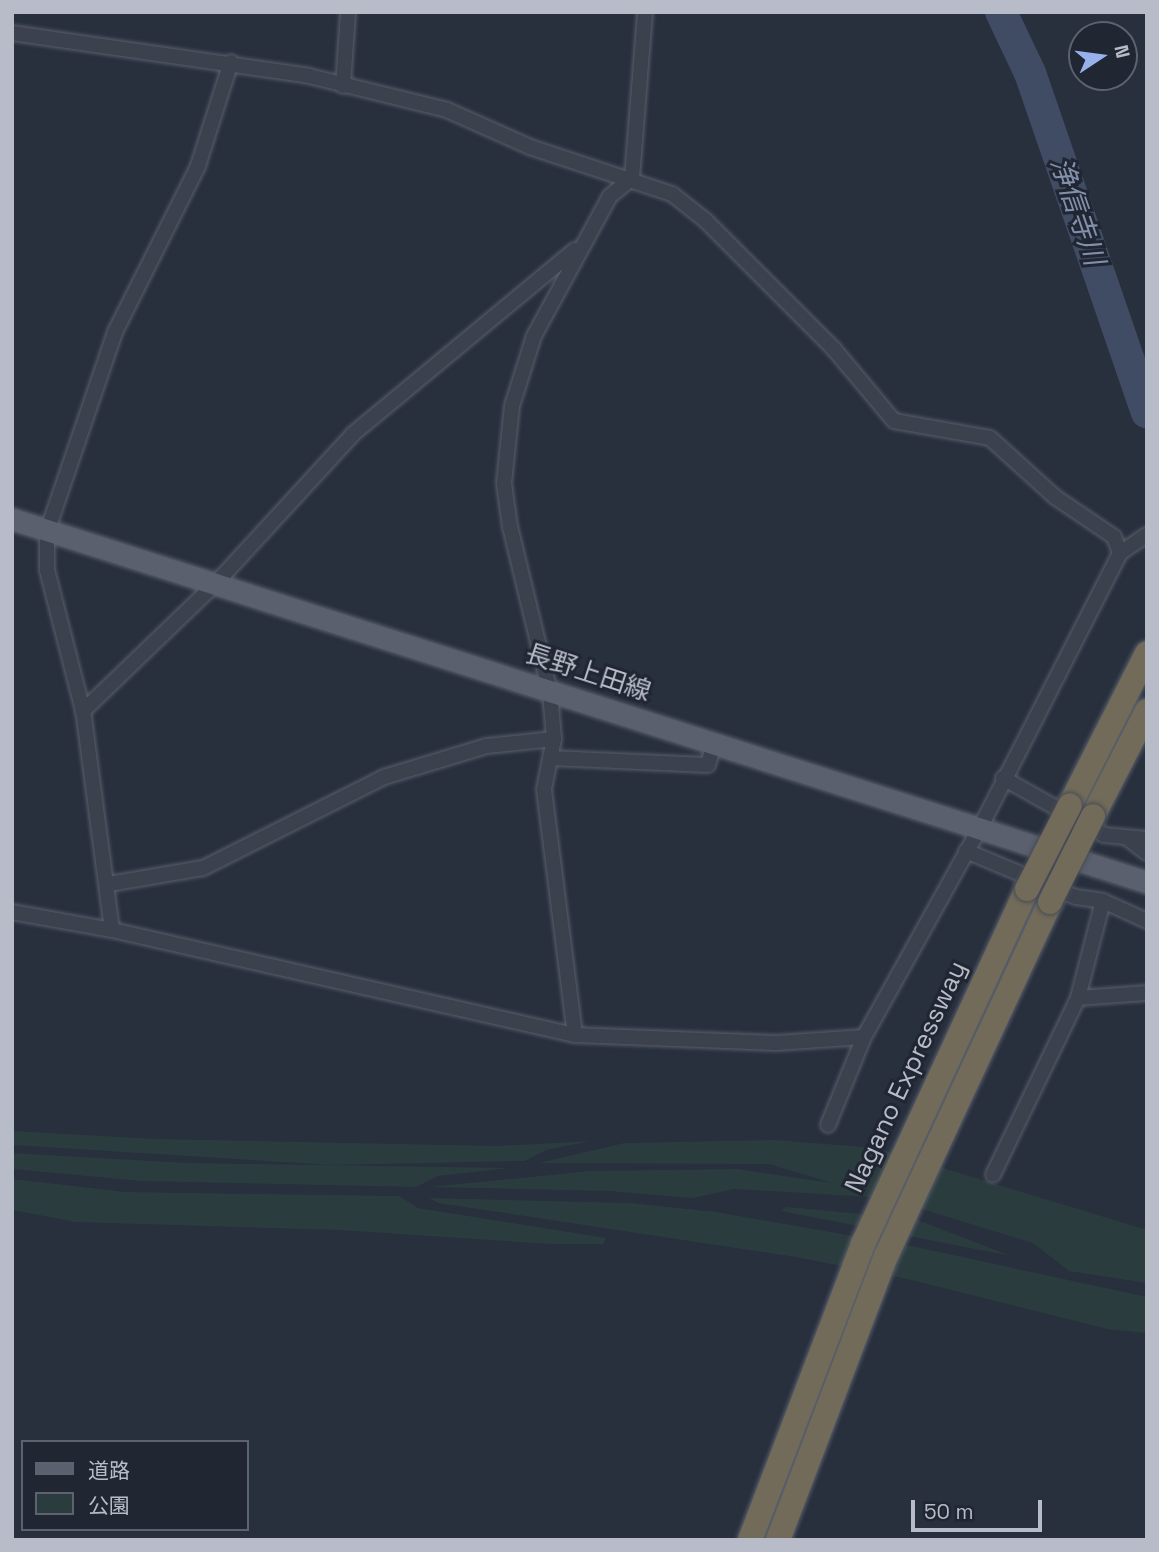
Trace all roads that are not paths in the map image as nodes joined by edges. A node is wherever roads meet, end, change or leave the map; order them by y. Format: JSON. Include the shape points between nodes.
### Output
{"nodes":[{"id":1,"x":348,"y":12,"type":"edge"},
{"id":2,"x":645,"y":12,"type":"edge"},
{"id":3,"x":12,"y":33,"type":"edge"},
{"id":4,"x":231,"y":62,"type":"junction"},
{"id":5,"x":343,"y":86,"type":"junction"},
{"id":6,"x":632,"y":177,"type":"junction"},
{"id":7,"x":578,"y":247,"type":"junction"},
{"id":8,"x":12,"y":520,"type":"edge"},
{"id":9,"x":47,"y":532,"type":"junction"},
{"id":10,"x":1147,"y":535,"type":"edge"},
{"id":11,"x":1120,"y":553,"type":"junction"},
{"id":12,"x":217,"y":582,"type":"junction"},
{"id":13,"x":1147,"y":653,"type":"edge"},
{"id":14,"x":550,"y":692,"type":"junction"},
{"id":15,"x":83,"y":711,"type":"junction"},
{"id":16,"x":1147,"y":711,"type":"edge"},
{"id":17,"x":554,"y":740,"type":"junction"},
{"id":18,"x":714,"y":742,"type":"junction"},
{"id":19,"x":550,"y":758,"type":"junction"},
{"id":20,"x":1003,"y":778,"type":"junction"},
{"id":21,"x":981,"y":828,"type":"junction"},
{"id":22,"x":1126,"y":838,"type":"junction"},
{"id":23,"x":1147,"y":839,"type":"edge"},
{"id":24,"x":966,"y":851,"type":"junction"},
{"id":25,"x":1147,"y":853,"type":"edge"},
{"id":26,"x":1147,"y":882,"type":"edge"},
{"id":27,"x":109,"y":884,"type":"junction"},
{"id":28,"x":1103,"y":901,"type":"junction"},
{"id":29,"x":12,"y":912,"type":"edge"},
{"id":30,"x":1147,"y":921,"type":"edge"},
{"id":31,"x":112,"y":930,"type":"junction"},
{"id":32,"x":1147,"y":992,"type":"edge"},
{"id":33,"x":1078,"y":998,"type":"junction"},
{"id":34,"x":576,"y":1035,"type":"junction"},
{"id":35,"x":864,"y":1037,"type":"junction"},
{"id":36,"x":828,"y":1125,"type":"dead end"},
{"id":37,"x":993,"y":1175,"type":"dead end"},
{"id":38,"x":750,"y":1540,"type":"edge"},
{"id":39,"x":778,"y":1540,"type":"edge"}],
"edges":[{"from":1,"to":5,"type":"street"},
{"from":2,"to":6,"type":"street"},
{"from":3,"to":4,"type":"street"},
{"from":4,"to":5,"type":"street"},
{"from":4,"to":9,"type":"street","via":[[198,166],[115,332]]},
{"from":5,"to":6,"type":"street","via":[[447,110],[530,147]]},
{"from":6,"to":7,"type":"street","via":[[610,196]]},
{"from":6,"to":11,"type":"street","via":[[672,194],[705,220],[833,348],[894,421],[990,438],[1055,497],[1114,537]]},
{"from":7,"to":12,"type":"street","via":[[353,434]]},
{"from":7,"to":14,"type":"street","via":[[534,336],[512,406],[505,483],[510,527]]},
{"from":8,"to":9,"type":"main road","name":"長野上田線"},
{"from":9,"to":12,"type":"main road","name":"長野上田線"},
{"from":9,"to":15,"type":"street","via":[[47,570]]},
{"from":10,"to":11,"type":"street"},
{"from":11,"to":20,"type":"street"},
{"from":12,"to":14,"type":"main road","name":"長野上田線"},
{"from":12,"to":15,"type":"street"},
{"from":13,"to":38,"type":"highway","name":"Nagano Expressway","bridge":true,"via":[[1027,889],[910,1136],[822,1346]]},
{"from":14,"to":17,"type":"street"},
{"from":14,"to":18,"type":"main road","name":"長野上田線"},
{"from":15,"to":27,"type":"street"},
{"from":16,"to":39,"type":"highway","name":"Nagano Expressway","bridge":true,"via":[[935,1143],[856,1332]]},
{"from":17,"to":19,"type":"street"},
{"from":17,"to":27,"type":"street","via":[[487,746],[384,777],[203,868]]},
{"from":18,"to":19,"type":"street","via":[[708,765]]},
{"from":18,"to":21,"type":"main road","name":"長野上田線"},
{"from":19,"to":34,"type":"street","via":[[544,789],[550,856]]},
{"from":20,"to":21,"type":"street"},
{"from":20,"to":22,"type":"street","via":[[1104,835]]},
{"from":21,"to":24,"type":"street"},
{"from":21,"to":26,"type":"main road","name":"長野上田線"},
{"from":22,"to":23,"type":"street"},
{"from":22,"to":25,"type":"street"},
{"from":24,"to":28,"type":"street","via":[[1076,897]]},
{"from":24,"to":35,"type":"street"},
{"from":27,"to":31,"type":"street"},
{"from":28,"to":30,"type":"street"},
{"from":28,"to":33,"type":"street"},
{"from":29,"to":31,"type":"street"},
{"from":31,"to":34,"type":"street"},
{"from":32,"to":33,"type":"street"},
{"from":33,"to":37,"type":"street"},
{"from":34,"to":35,"type":"street","via":[[776,1043]]},
{"from":35,"to":36,"type":"street"}]}
